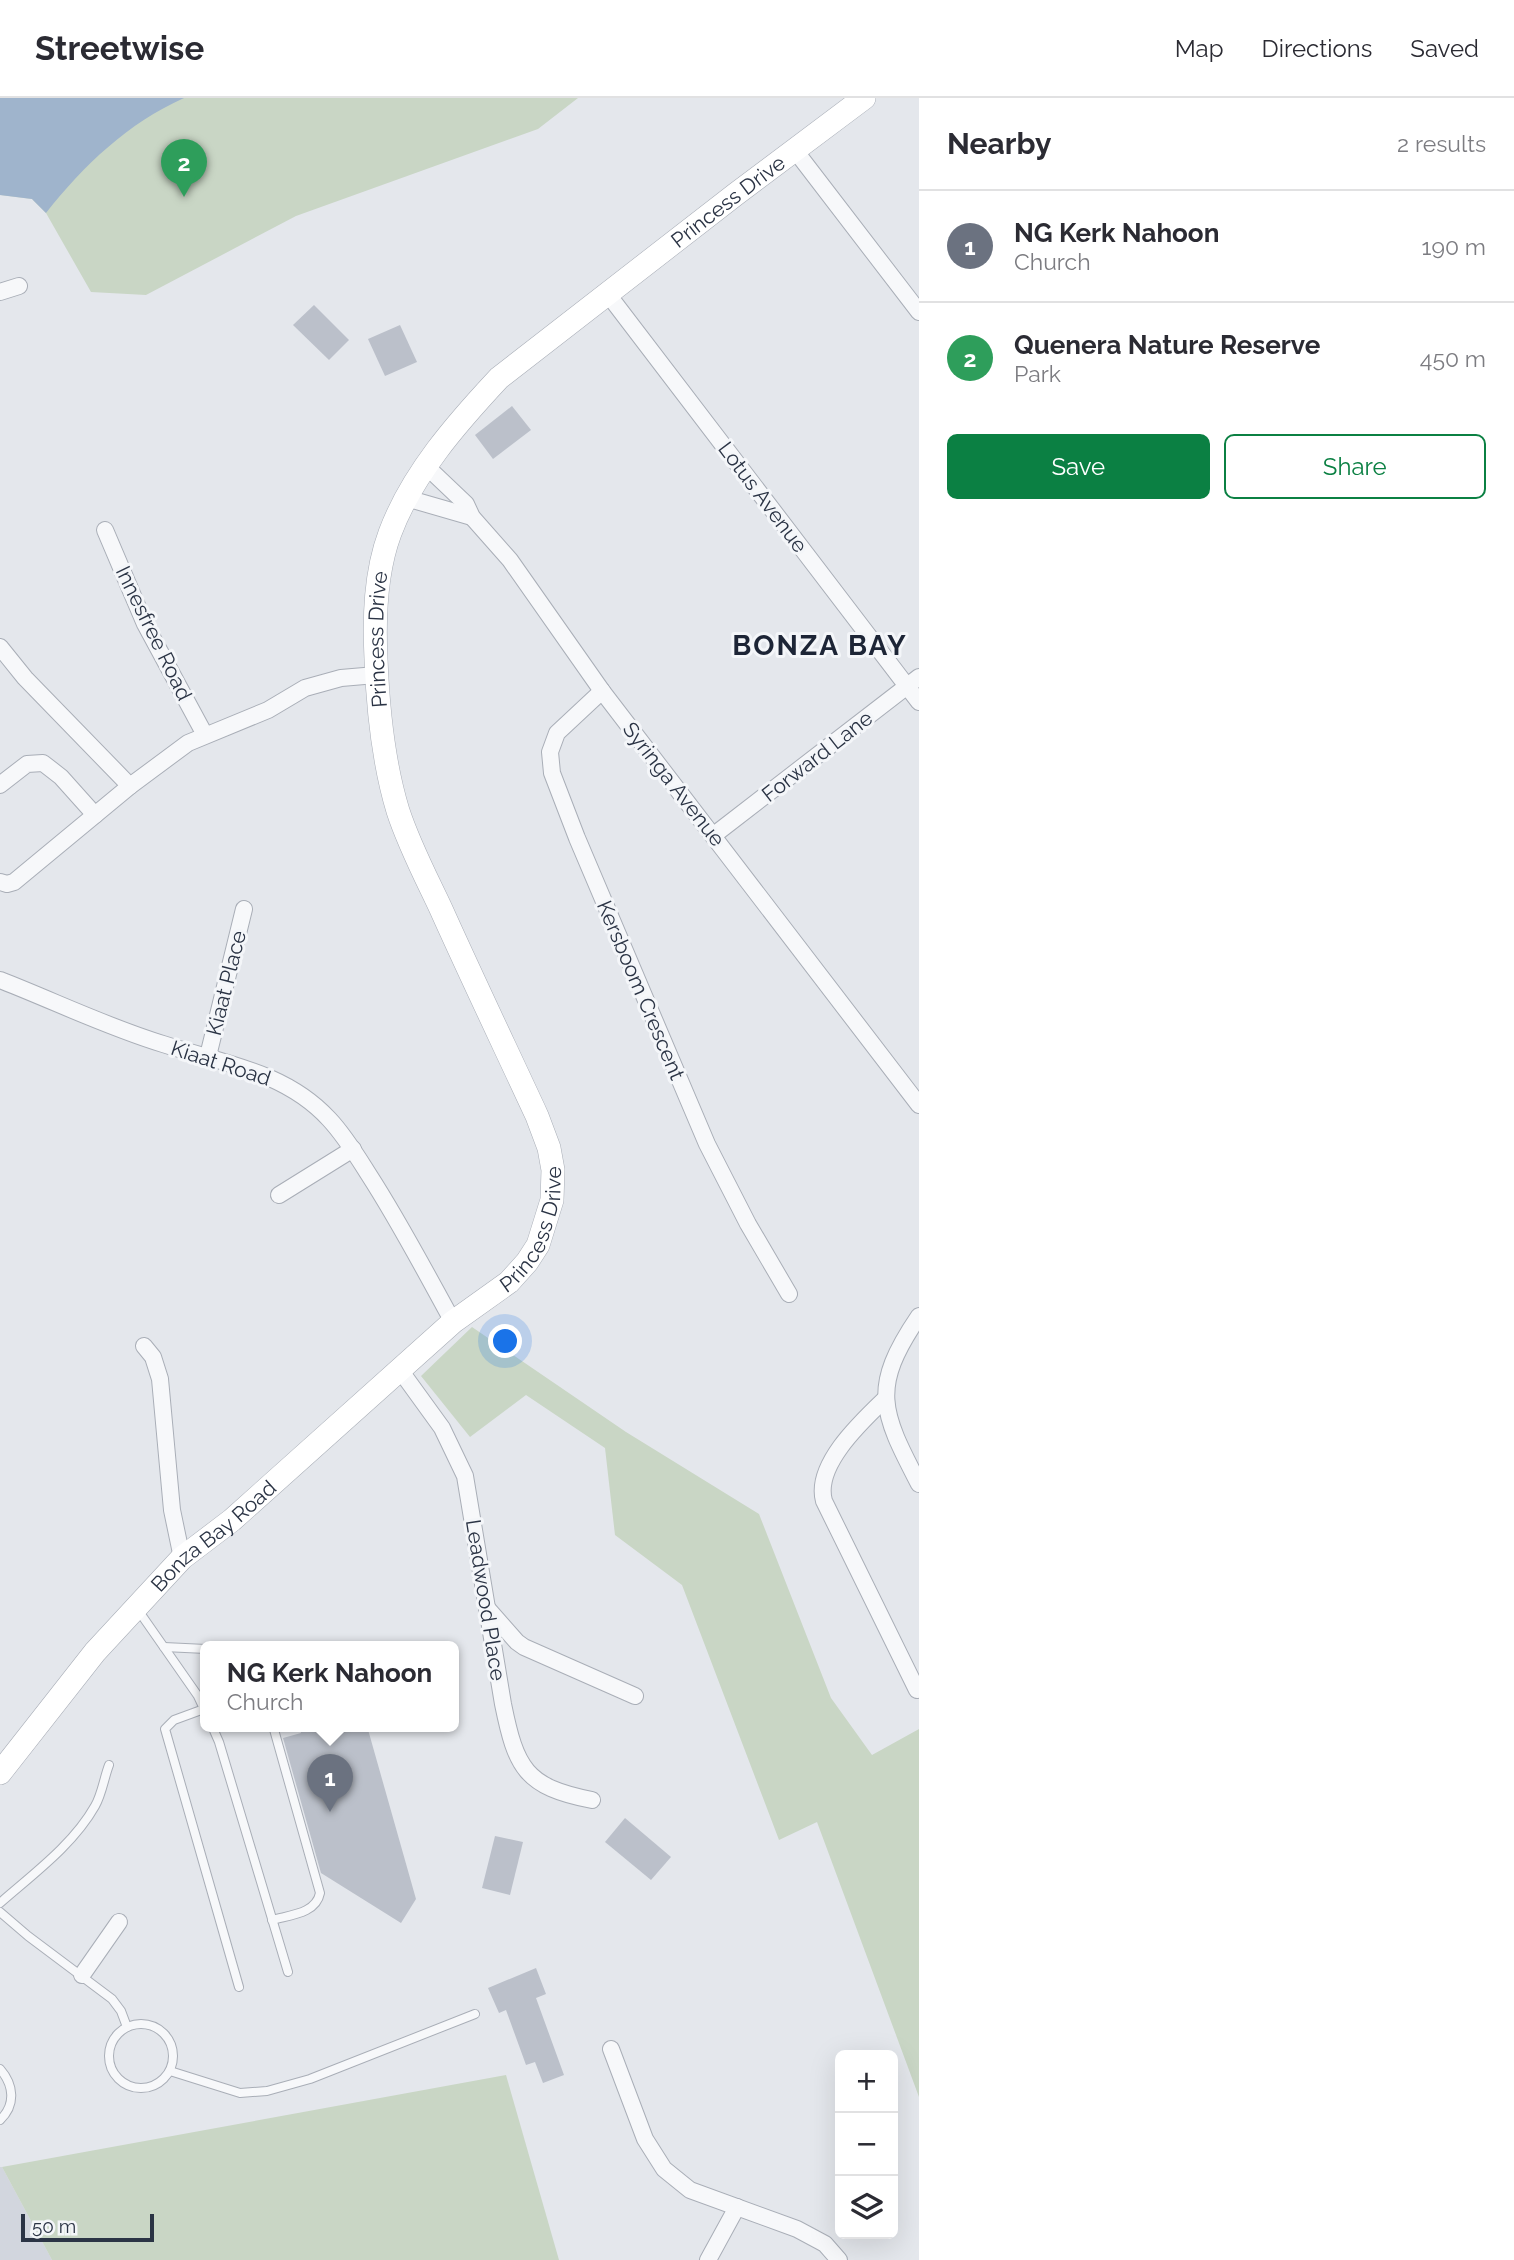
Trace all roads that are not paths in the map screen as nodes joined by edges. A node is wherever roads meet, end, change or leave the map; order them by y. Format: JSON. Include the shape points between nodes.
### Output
{"nodes":[{"id":1,"x":864,"y":98,"type":"edge"},
{"id":2,"x":794,"y":149,"type":"junction"},
{"id":3,"x":19,"y":286,"type":"dead end"},
{"id":4,"x":0,"y":292,"type":"edge"},
{"id":5,"x":607,"y":293,"type":"junction"},
{"id":6,"x":919,"y":312,"type":"edge"},
{"id":7,"x":426,"y":466,"type":"junction"},
{"id":8,"x":406,"y":498,"type":"junction"},
{"id":9,"x":472,"y":517,"type":"junction"},
{"id":10,"x":106,"y":530,"type":"dead end"},
{"id":11,"x":0,"y":647,"type":"edge"},
{"id":12,"x":376,"y":675,"type":"junction"},
{"id":13,"x":913,"y":682,"type":"edge"},
{"id":14,"x":602,"y":691,"type":"junction"},
{"id":15,"x":919,"y":702,"type":"edge"},
{"id":16,"x":205,"y":735,"type":"junction"},
{"id":17,"x":0,"y":785,"type":"edge"},
{"id":18,"x":130,"y":786,"type":"junction"},
{"id":19,"x":95,"y":815,"type":"junction"},
{"id":20,"x":714,"y":835,"type":"junction"},
{"id":21,"x":0,"y":882,"type":"edge"},
{"id":22,"x":244,"y":909,"type":"dead end"},
{"id":23,"x":0,"y":980,"type":"edge"},
{"id":24,"x":208,"y":1056,"type":"junction"},
{"id":25,"x":919,"y":1105,"type":"edge"},
{"id":26,"x":353,"y":1149,"type":"junction"},
{"id":27,"x":279,"y":1195,"type":"dead end"},
{"id":28,"x":789,"y":1294,"type":"dead end"},
{"id":29,"x":919,"y":1316,"type":"edge"},
{"id":30,"x":453,"y":1322,"type":"junction"},
{"id":31,"x":144,"y":1346,"type":"dead end"},
{"id":32,"x":400,"y":1370,"type":"junction"},
{"id":33,"x":886,"y":1398,"type":"junction"},
{"id":34,"x":919,"y":1484,"type":"edge"},
{"id":35,"x":182,"y":1558,"type":"junction"},
{"id":36,"x":485,"y":1606,"type":"junction"},
{"id":37,"x":137,"y":1608,"type":"junction"},
{"id":38,"x":164,"y":1647,"type":"junction"},
{"id":39,"x":200,"y":1649,"type":"edge"},
{"id":40,"x":917,"y":1690,"type":"dead end"},
{"id":41,"x":635,"y":1696,"type":"dead end"},
{"id":42,"x":200,"y":1700,"type":"edge"},
{"id":43,"x":200,"y":1712,"type":"edge"},
{"id":44,"x":215,"y":1732,"type":"edge"},
{"id":45,"x":275,"y":1732,"type":"edge"},
{"id":46,"x":109,"y":1765,"type":"dead end"},
{"id":47,"x":0,"y":1773,"type":"edge"},
{"id":48,"x":592,"y":1800,"type":"dead end"},
{"id":49,"x":0,"y":1903,"type":"edge"},
{"id":50,"x":0,"y":1912,"type":"edge"},
{"id":51,"x":272,"y":1920,"type":"junction"},
{"id":52,"x":120,"y":1922,"type":"dead end"},
{"id":53,"x":288,"y":1972,"type":"dead end"},
{"id":54,"x":82,"y":1975,"type":"junction"},
{"id":55,"x":239,"y":1987,"type":"dead end"},
{"id":56,"x":475,"y":2014,"type":"dead end"},
{"id":57,"x":127,"y":2027,"type":"junction"},
{"id":58,"x":611,"y":2049,"type":"dead end"},
{"id":59,"x":0,"y":2069,"type":"edge"},
{"id":60,"x":170,"y":2071,"type":"junction"},
{"id":61,"x":0,"y":2120,"type":"edge"},
{"id":62,"x":737,"y":2207,"type":"junction"},
{"id":63,"x":708,"y":2260,"type":"edge"},
{"id":64,"x":839,"y":2260,"type":"edge"}],
"edges":[{"from":1,"to":2,"type":"street","name":"Princess Drive"},
{"from":2,"to":5,"type":"street","name":"Princess Drive"},
{"from":2,"to":6,"type":"street"},
{"from":3,"to":4,"type":"street"},
{"from":5,"to":7,"type":"street","name":"Princess Drive","via":[[499,378]]},
{"from":5,"to":13,"type":"street","name":"Lotus Avenue"},
{"from":7,"to":8,"type":"street","name":"Princess Drive"},
{"from":7,"to":9,"type":"street","name":"Syringa Avenue","via":[[466,504]]},
{"from":8,"to":9,"type":"street"},
{"from":8,"to":12,"type":"street","name":"Princess Drive","via":[[389,535],[379,576]]},
{"from":9,"to":14,"type":"street","name":"Syringa Avenue","via":[[510,560]]},
{"from":10,"to":16,"type":"street","name":"Innesfree Road","via":[[145,624]]},
{"from":11,"to":18,"type":"street"},
{"from":12,"to":16,"type":"street","via":[[318,683],[244,721]]},
{"from":12,"to":30,"type":"street","name":"Princess Drive","via":[[385,756],[398,813],[537,1116],[553,1170],[547,1218],[527,1262],[509,1282]]},
{"from":13,"to":15,"type":"street","name":"Lotus Avenue"},
{"from":13,"to":20,"type":"street","name":"Forward Lane"},
{"from":14,"to":20,"type":"street","name":"Syringa Avenue"},
{"from":14,"to":28,"type":"street","name":"Kersboom Crescent","via":[[557,733],[550,752],[552,773],[707,1144]]},
{"from":16,"to":18,"type":"street"},
{"from":17,"to":19,"type":"street","via":[[27,764],[43,763]]},
{"from":18,"to":19,"type":"street"},
{"from":19,"to":21,"type":"street","via":[[14,882]]},
{"from":20,"to":25,"type":"street","name":"Syringa Avenue"},
{"from":22,"to":24,"type":"street","name":"Kiaat Place"},
{"from":23,"to":24,"type":"street","name":"Kiaat Road","via":[[162,1044]]},
{"from":24,"to":26,"type":"street","name":"Kiaat Road","via":[[256,1071],[292,1090],[329,1119]]},
{"from":26,"to":27,"type":"street"},
{"from":26,"to":30,"type":"street","name":"Kiaat Road","via":[[393,1211]]},
{"from":29,"to":33,"type":"street","via":[[891,1365]]},
{"from":30,"to":32,"type":"street","name":"Bonza Bay Road"},
{"from":31,"to":35,"type":"street","via":[[158,1367],[172,1510]]},
{"from":32,"to":35,"type":"street","name":"Bonza Bay Road","via":[[232,1520]]},
{"from":32,"to":36,"type":"street","name":"Leadwood Place","via":[[442,1428],[465,1476]]},
{"from":33,"to":34,"type":"street","via":[[889,1419]]},
{"from":33,"to":40,"type":"street","via":[[846,1440],[826,1471],[821,1491]]},
{"from":35,"to":37,"type":"street","name":"Bonza Bay Road"},
{"from":36,"to":41,"type":"street","via":[[517,1643]]},
{"from":36,"to":48,"type":"street","name":"Leadwood Place","via":[[510,1740],[519,1762],[536,1780],[560,1794]]},
{"from":37,"to":38,"type":"lane"},
{"from":37,"to":47,"type":"street","name":"Bonza Bay Road","via":[[95,1652]]},
{"from":38,"to":39,"type":"lane"},
{"from":38,"to":42,"type":"lane"},
{"from":43,"to":55,"type":"lane","via":[[174,1720],[165,1729]]},
{"from":44,"to":51,"type":"lane"},
{"from":45,"to":51,"type":"lane","via":[[320,1893],[309,1909]]},
{"from":46,"to":49,"type":"lane","via":[[90,1814],[55,1855]]},
{"from":50,"to":54,"type":"lane"},
{"from":51,"to":53,"type":"lane"},
{"from":52,"to":54,"type":"street"},
{"from":54,"to":57,"type":"lane","via":[[112,1999]]},
{"from":56,"to":60,"type":"lane","via":[[310,2079],[267,2091],[240,2093]]},
{"from":57,"to":60,"type":"lane","via":[[152,2025],[169,2039],[173,2049]]},
{"from":57,"to":60,"type":"lane","via":[[109,2048],[116,2078],[134,2089],[145,2089]]},
{"from":58,"to":62,"type":"street","via":[[633,2112],[664,2169],[690,2190]]},
{"from":59,"to":61,"type":"lane","via":[[7,2077],[12,2099]]},
{"from":62,"to":63,"type":"street"},
{"from":62,"to":64,"type":"street","via":[[797,2229],[825,2244]]}]}
